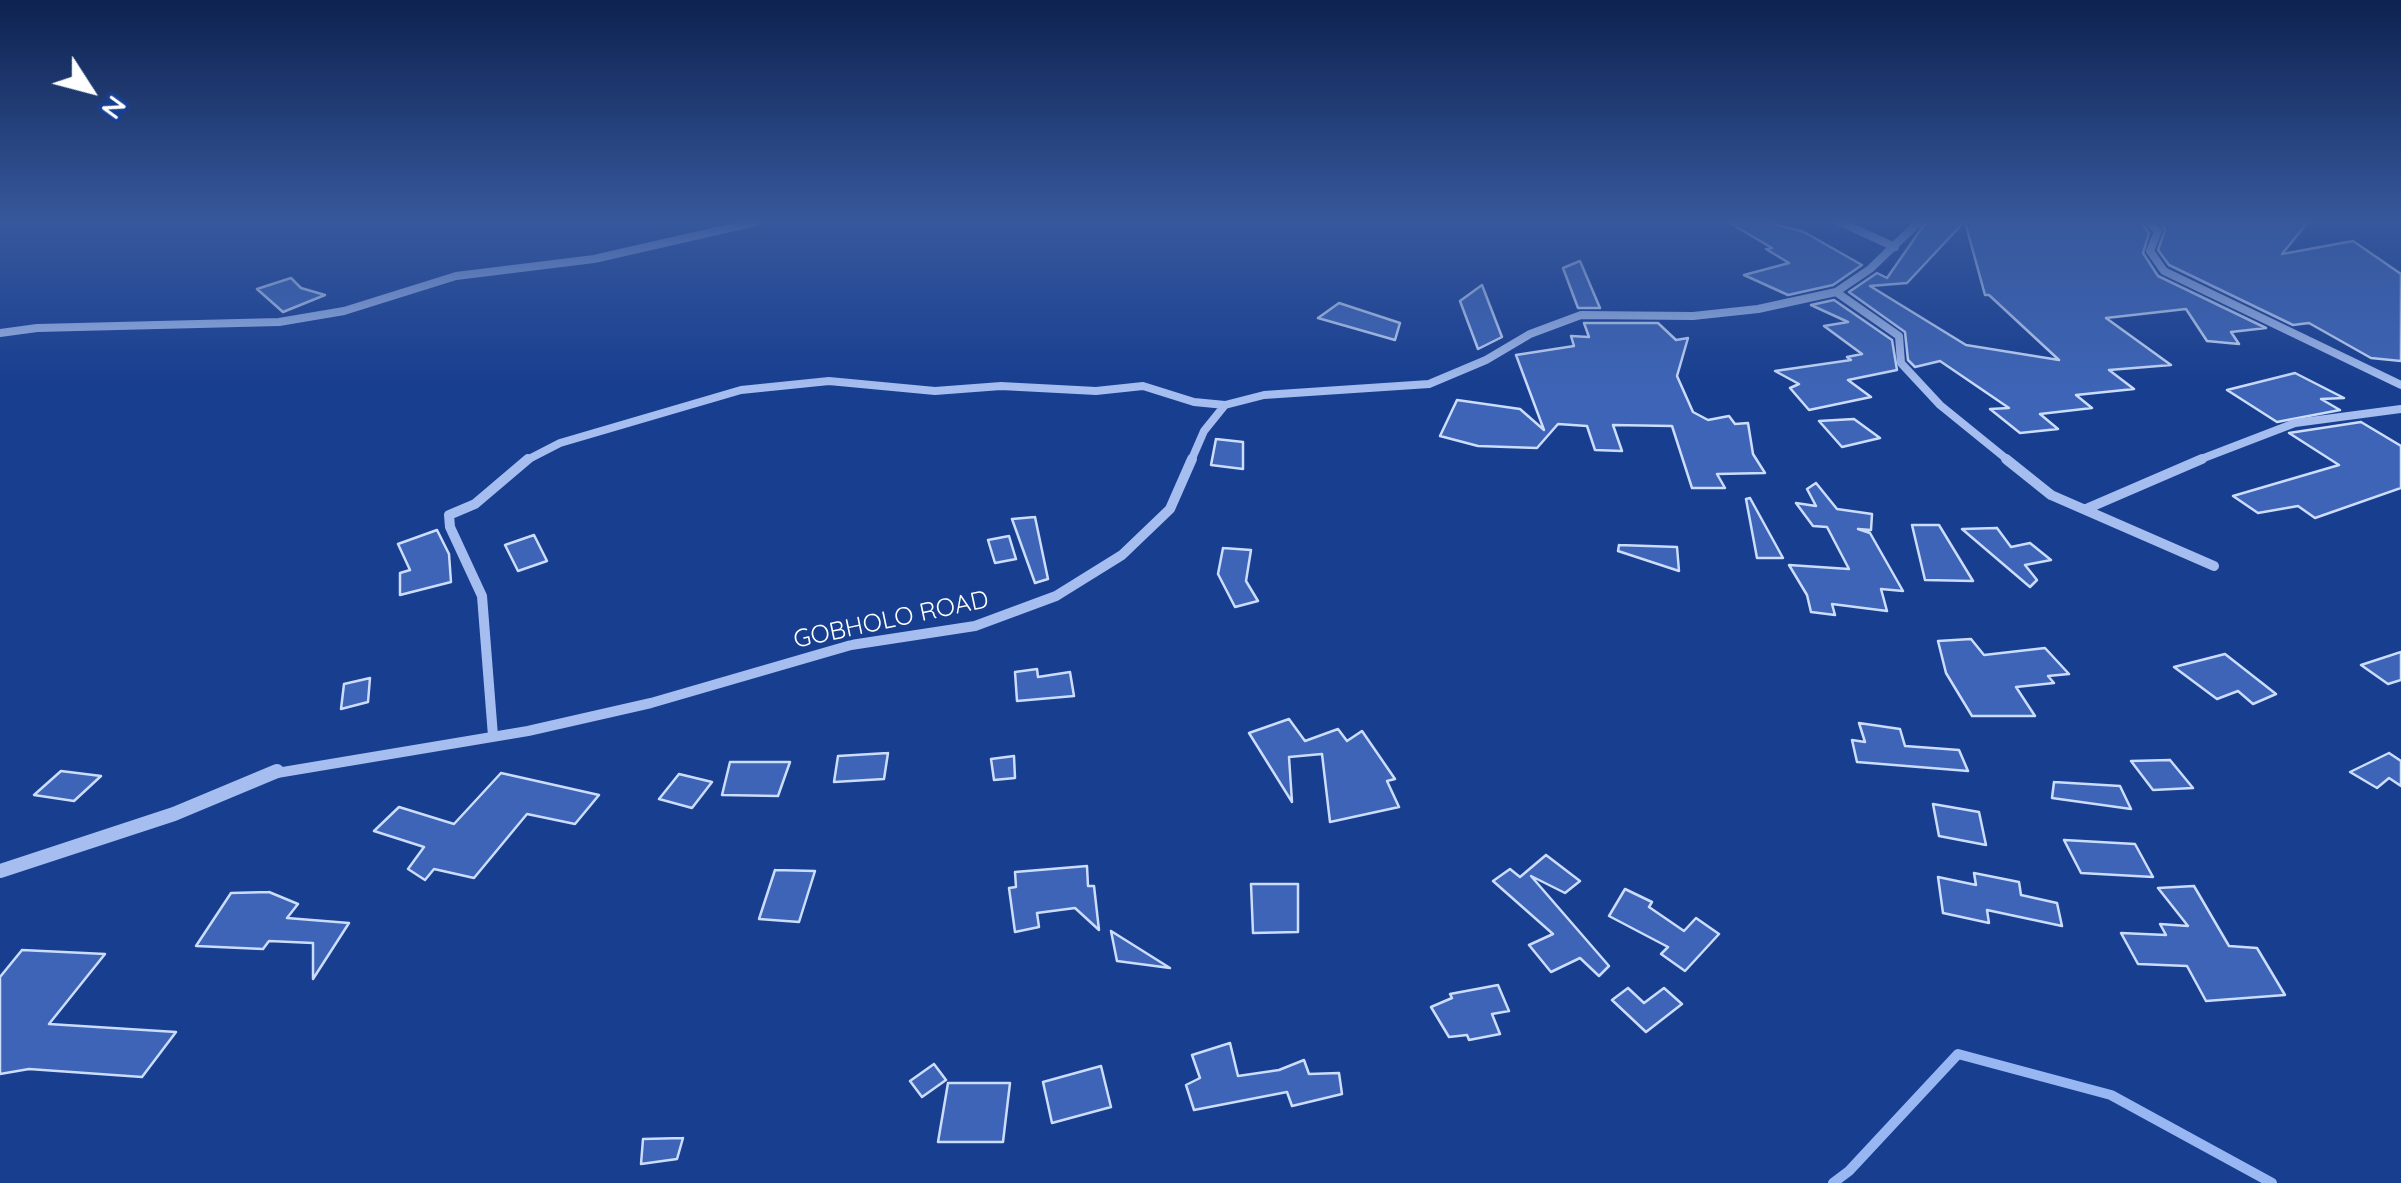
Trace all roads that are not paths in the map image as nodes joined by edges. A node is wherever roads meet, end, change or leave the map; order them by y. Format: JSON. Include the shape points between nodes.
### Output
{"nodes":[{"id":1,"x":452,"y":277,"type":"edge"},
{"id":2,"x":1858,"y":277,"type":"edge"},
{"id":3,"x":2177,"y":277,"type":"edge"},
{"id":4,"x":1836,"y":292,"type":"junction"},
{"id":5,"x":0,"y":333,"type":"edge"},
{"id":6,"x":2401,"y":385,"type":"edge"},
{"id":7,"x":1225,"y":406,"type":"junction"},
{"id":8,"x":2401,"y":409,"type":"edge"},
{"id":9,"x":2086,"y":510,"type":"junction"},
{"id":10,"x":2214,"y":566,"type":"dead end"},
{"id":11,"x":493,"y":736,"type":"junction"},
{"id":12,"x":0,"y":870,"type":"edge"}],
"edges":[{"from":1,"to":5,"type":"street","via":[[344,311],[279,322]]},
{"from":2,"to":4,"type":"street"},
{"from":3,"to":6,"type":"street"},
{"from":4,"to":7,"type":"street","via":[[1694,316],[1581,316],[1428,384],[1264,395]]},
{"from":4,"to":9,"type":"street","via":[[1899,336],[1901,363],[1940,404],[2051,496]]},
{"from":7,"to":11,"type":"street","name":"GOBHOLO ROAD","via":[[1204,431],[1170,509],[1122,555],[1056,596],[975,626],[852,645],[651,703]]},
{"from":7,"to":11,"type":"street","via":[[1142,386],[935,391],[829,381],[740,390],[531,456],[475,504],[449,515],[482,596]]},
{"from":8,"to":9,"type":"street","via":[[2296,423]]},
{"from":9,"to":10,"type":"street"},
{"from":11,"to":12,"type":"street","name":"GOBHOLO ROAD","via":[[277,771],[174,814]]}]}
